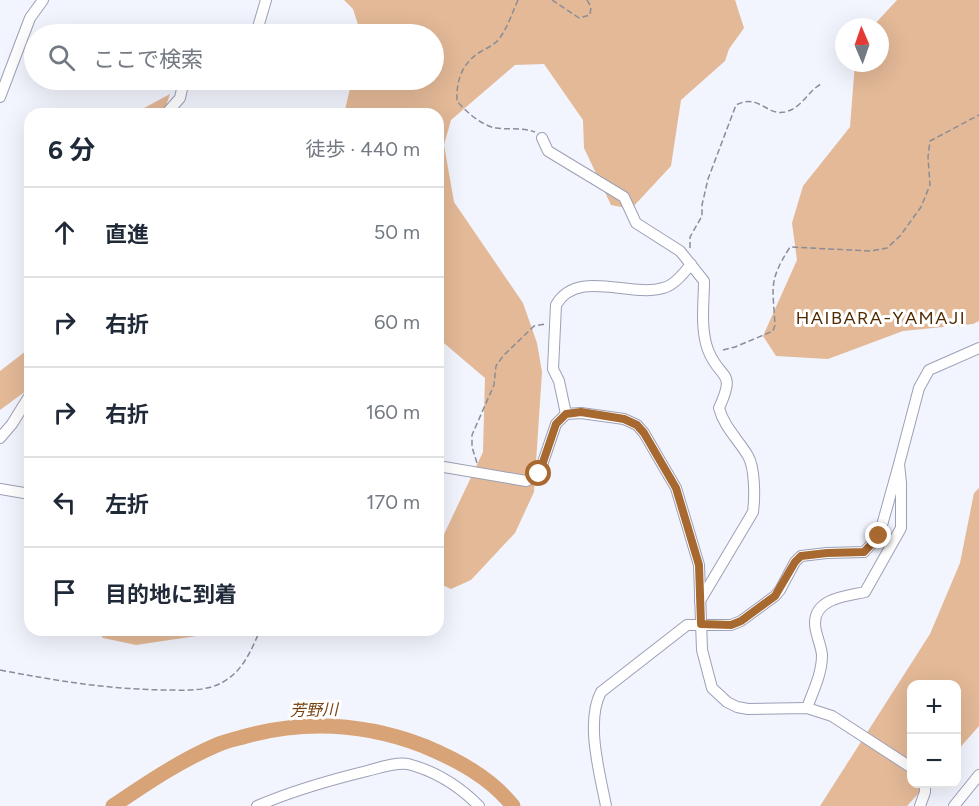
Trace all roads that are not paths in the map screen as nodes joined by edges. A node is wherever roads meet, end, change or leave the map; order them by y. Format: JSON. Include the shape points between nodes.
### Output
{"nodes":[{"id":1,"x":43,"y":0,"type":"edge"},
{"id":2,"x":266,"y":0,"type":"edge"},
{"id":3,"x":28,"y":24,"type":"edge"},
{"id":4,"x":259,"y":24,"type":"edge"},
{"id":5,"x":24,"y":34,"type":"edge"},
{"id":6,"x":182,"y":90,"type":"edge"},
{"id":7,"x":0,"y":97,"type":"edge"},
{"id":8,"x":171,"y":108,"type":"edge"},
{"id":9,"x":542,"y":138,"type":"road end"},
{"id":10,"x":691,"y":264,"type":"junction"},
{"id":11,"x":979,"y":348,"type":"edge"},
{"id":12,"x":24,"y":405,"type":"edge"},
{"id":13,"x":566,"y":414,"type":"junction"},
{"id":14,"x":0,"y":438,"type":"edge"},
{"id":15,"x":899,"y":464,"type":"junction"},
{"id":16,"x":444,"y":467,"type":"edge"},
{"id":17,"x":0,"y":489,"type":"edge"},
{"id":18,"x":24,"y":493,"type":"edge"},
{"id":19,"x":700,"y":602,"type":"junction"},
{"id":20,"x":701,"y":624,"type":"junction"},
{"id":21,"x":807,"y":708,"type":"junction"},
{"id":22,"x":907,"y":765,"type":"edge"},
{"id":23,"x":979,"y":775,"type":"edge"},
{"id":24,"x":925,"y":788,"type":"edge"},
{"id":25,"x":256,"y":806,"type":"edge"},
{"id":26,"x":479,"y":806,"type":"edge"},
{"id":27,"x":606,"y":806,"type":"edge"},
{"id":28,"x":920,"y":806,"type":"edge"},
{"id":29,"x":954,"y":806,"type":"edge"}],
"edges":[{"from":1,"to":3,"type":"street"},
{"from":2,"to":4,"type":"street"},
{"from":5,"to":7,"type":"street"},
{"from":6,"to":8,"type":"street"},
{"from":9,"to":10,"type":"street","via":[[548,151],[624,197],[636,224],[680,251]]},
{"from":10,"to":13,"type":"street","via":[[665,288],[586,286],[561,296],[555,314],[553,369]]},
{"from":10,"to":19,"type":"street","via":[[704,280],[703,322],[708,351],[727,382],[718,408],[749,458],[755,495],[753,512]]},
{"from":11,"to":15,"type":"street","via":[[929,370],[919,388]]},
{"from":12,"to":14,"type":"street"},
{"from":13,"to":16,"type":"street","via":[[556,424],[539,474],[526,481]]},
{"from":13,"to":19,"type":"street","via":[[581,412],[624,419],[644,433],[676,488],[699,565]]},
{"from":15,"to":20,"type":"street","via":[[879,536],[864,552],[801,556],[775,596],[741,621],[731,625]]},
{"from":15,"to":21,"type":"street","via":[[901,528],[865,592],[834,599],[817,613],[821,672]]},
{"from":17,"to":18,"type":"street"},
{"from":19,"to":20,"type":"street"},
{"from":20,"to":21,"type":"street","via":[[702,650],[712,688],[727,702],[748,709]]},
{"from":20,"to":27,"type":"street","via":[[687,625],[601,692],[594,728]]},
{"from":21,"to":22,"type":"street","via":[[832,716]]},
{"from":23,"to":29,"type":"street"},
{"from":24,"to":28,"type":"street"},
{"from":25,"to":26,"type":"street","via":[[330,780],[406,764],[444,779]]}]}
